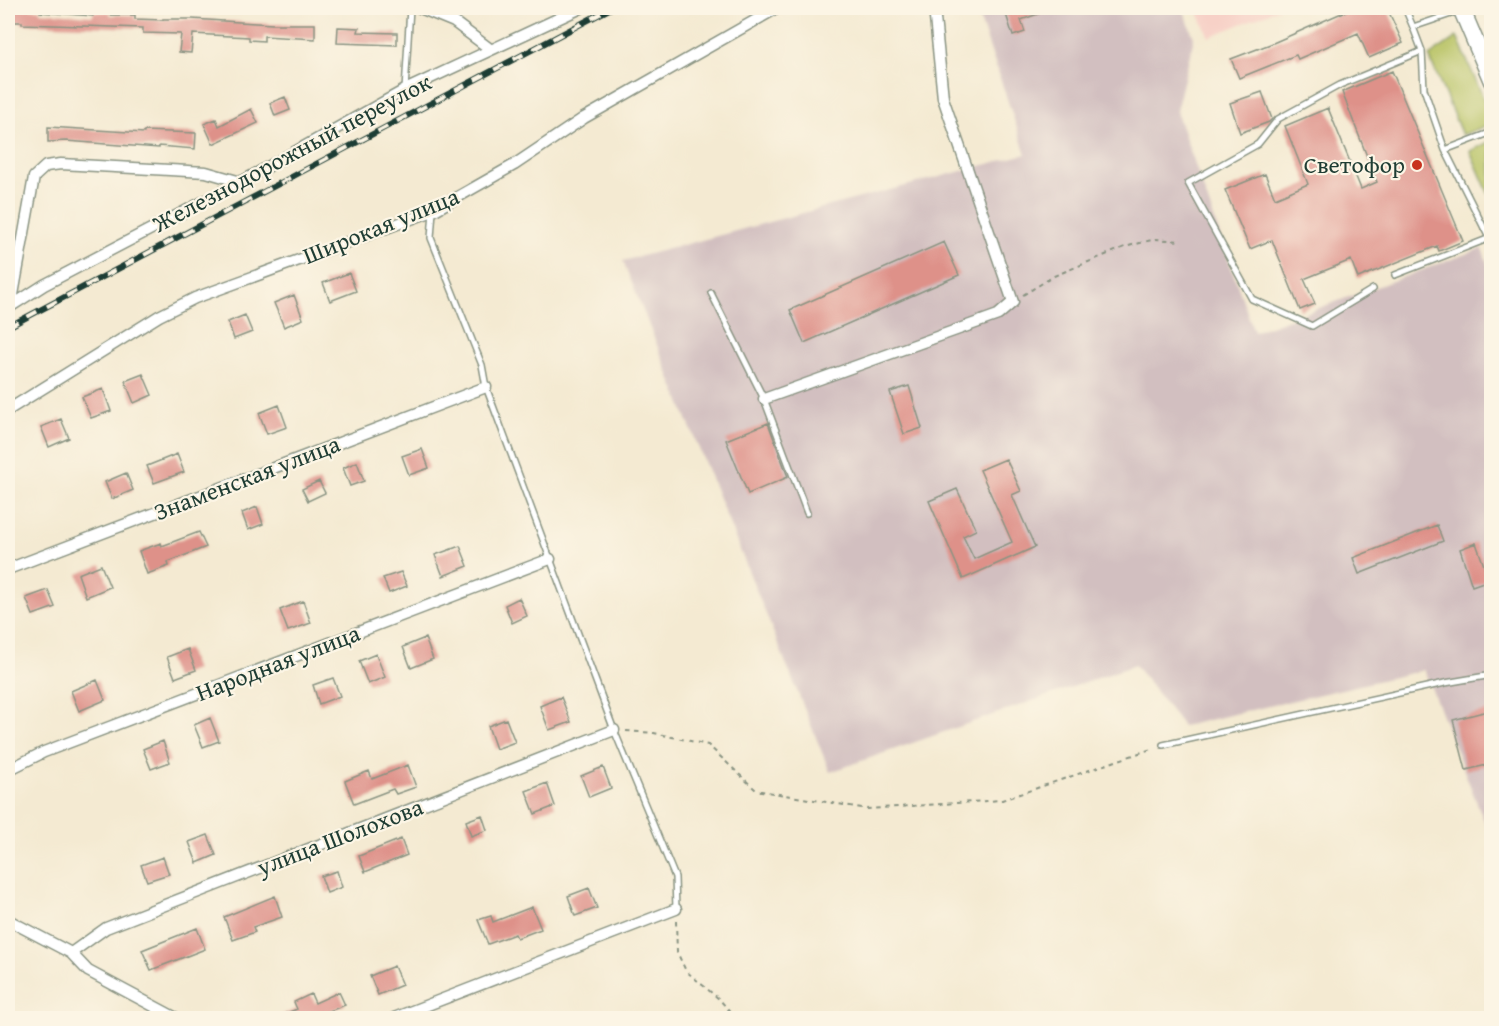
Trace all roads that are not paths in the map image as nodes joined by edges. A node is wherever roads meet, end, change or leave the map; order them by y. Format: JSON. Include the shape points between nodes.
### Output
{"nodes":[{"id":1,"x":410,"y":8,"type":"edge"},
{"id":2,"x":420,"y":8,"type":"edge"},
{"id":3,"x":581,"y":8,"type":"edge"},
{"id":4,"x":777,"y":8,"type":"edge"},
{"id":5,"x":934,"y":8,"type":"edge"},
{"id":6,"x":1405,"y":8,"type":"edge"},
{"id":7,"x":1461,"y":9,"type":"edge"},
{"id":8,"x":1413,"y":27,"type":"junction"},
{"id":9,"x":490,"y":49,"type":"junction"},
{"id":10,"x":1422,"y":51,"type":"junction"},
{"id":11,"x":1491,"y":81,"type":"edge"},
{"id":12,"x":405,"y":90,"type":"junction"},
{"id":13,"x":1491,"y":132,"type":"edge"},
{"id":14,"x":1445,"y":150,"type":"junction"},
{"id":15,"x":241,"y":182,"type":"junction"},
{"id":16,"x":433,"y":211,"type":"junction"},
{"id":17,"x":1490,"y":238,"type":"edge"},
{"id":18,"x":1395,"y":275,"type":"dead end"},
{"id":19,"x":1373,"y":289,"type":"dead end"},
{"id":20,"x":711,"y":293,"type":"dead end"},
{"id":21,"x":9,"y":307,"type":"edge"},
{"id":22,"x":486,"y":387,"type":"junction"},
{"id":23,"x":764,"y":399,"type":"junction"},
{"id":24,"x":8,"y":410,"type":"edge"},
{"id":25,"x":807,"y":513,"type":"dead end"},
{"id":26,"x":550,"y":559,"type":"junction"},
{"id":27,"x":8,"y":569,"type":"edge"},
{"id":28,"x":1491,"y":675,"type":"edge"},
{"id":29,"x":614,"y":730,"type":"junction"},
{"id":30,"x":1162,"y":745,"type":"road end"},
{"id":31,"x":8,"y":770,"type":"edge"},
{"id":32,"x":676,"y":909,"type":"joint"},
{"id":33,"x":8,"y":920,"type":"edge"},
{"id":34,"x":71,"y":953,"type":"junction"},
{"id":35,"x":176,"y":1018,"type":"edge"},
{"id":36,"x":394,"y":1018,"type":"edge"}],
"edges":[{"from":1,"to":12,"type":"lane"},
{"from":2,"to":9,"type":"street","via":[[454,22]]},
{"from":3,"to":9,"type":"street","name":"Железнодорожный переулок"},
{"from":4,"to":16,"type":"street","name":"Широкая улица","via":[[584,118],[514,165]]},
{"from":5,"to":23,"type":"street","via":[[944,98],[1013,302],[998,315]]},
{"from":6,"to":8,"type":"lane"},
{"from":7,"to":8,"type":"lane"},
{"from":7,"to":11,"type":"main road"},
{"from":8,"to":10,"type":"lane"},
{"from":9,"to":12,"type":"street","name":"Железнодорожный переулок"},
{"from":10,"to":14,"type":"lane","via":[[1424,89]]},
{"from":10,"to":19,"type":"lane","via":[[1340,85],[1278,119],[1258,144],[1188,183],[1252,299],[1312,326]]},
{"from":12,"to":15,"type":"street","name":"Железнодорожный переулок"},
{"from":13,"to":14,"type":"lane"},
{"from":14,"to":17,"type":"lane"},
{"from":15,"to":21,"type":"street","name":"Железнодорожный переулок"},
{"from":15,"to":21,"type":"street","via":[[206,172],[46,166],[34,177]]},
{"from":16,"to":22,"type":"lane","via":[[431,238],[482,365]]},
{"from":16,"to":24,"type":"street","name":"Широкая улица","via":[[195,298],[159,316]]},
{"from":17,"to":18,"type":"lane"},
{"from":20,"to":23,"type":"lane"},
{"from":22,"to":26,"type":"lane"},
{"from":22,"to":27,"type":"street","name":"Знаменская улица"},
{"from":23,"to":25,"type":"lane"},
{"from":26,"to":29,"type":"lane"},
{"from":26,"to":31,"type":"street","name":"Народная улица","via":[[44,752]]},
{"from":28,"to":30,"type":"lane"},
{"from":29,"to":32,"type":"lane","via":[[675,877]]},
{"from":29,"to":34,"type":"street","name":"улица Шолохова","via":[[106,928]]},
{"from":32,"to":36,"type":"street"},
{"from":33,"to":34,"type":"street"},
{"from":34,"to":35,"type":"street","via":[[88,971]]}]}
